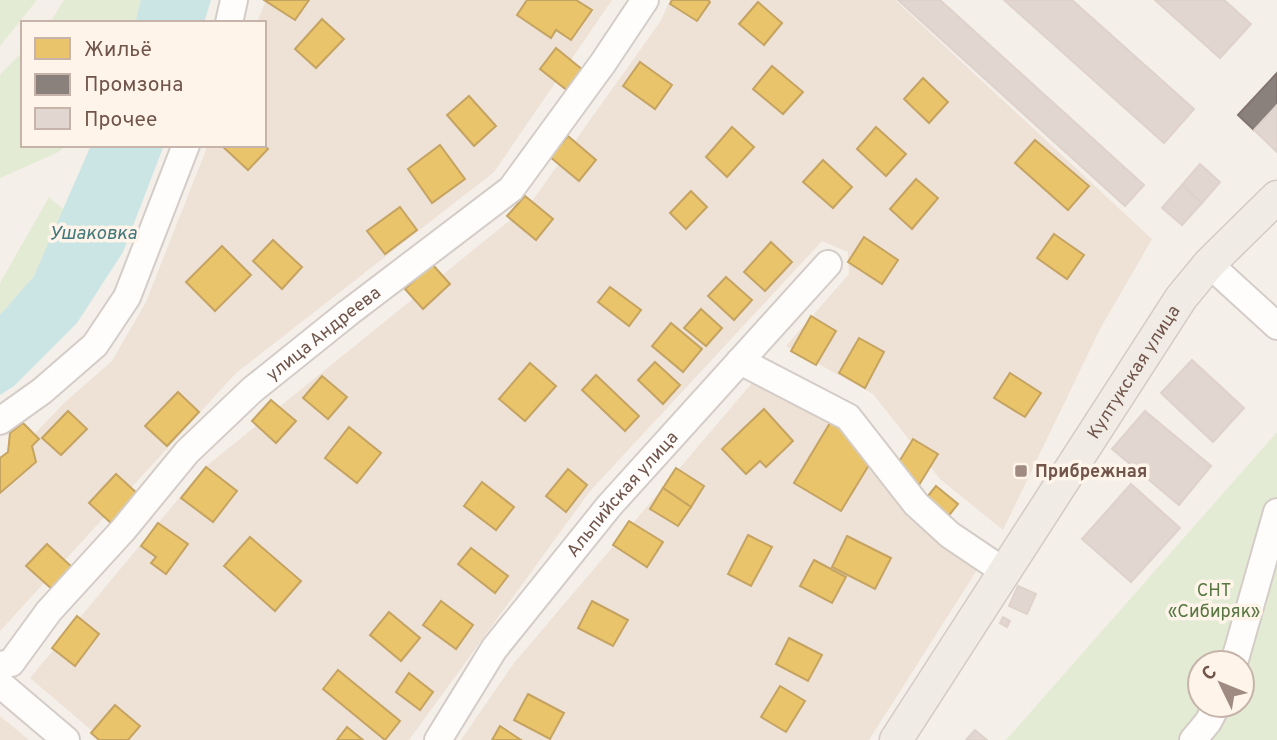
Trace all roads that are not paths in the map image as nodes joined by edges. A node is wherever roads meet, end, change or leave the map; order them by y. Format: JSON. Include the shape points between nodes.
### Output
{"nodes":[{"id":1,"x":234,"y":0,"type":"edge"},
{"id":2,"x":645,"y":0,"type":"edge"},
{"id":3,"x":229,"y":21,"type":"edge"},
{"id":4,"x":185,"y":147,"type":"edge"},
{"id":5,"x":1277,"y":197,"type":"edge"},
{"id":6,"x":828,"y":264,"type":"dead end"},
{"id":7,"x":1209,"y":264,"type":"junction"},
{"id":8,"x":1277,"y":326,"type":"edge"},
{"id":9,"x":740,"y":361,"type":"junction"},
{"id":10,"x":0,"y":421,"type":"edge"},
{"id":11,"x":1277,"y":512,"type":"edge"},
{"id":12,"x":1005,"y":572,"type":"junction"},
{"id":13,"x":1238,"y":649,"type":"edge"},
{"id":14,"x":0,"y":665,"type":"edge"},
{"id":15,"x":0,"y":684,"type":"edge"},
{"id":16,"x":1210,"y":719,"type":"edge"},
{"id":17,"x":66,"y":740,"type":"edge"},
{"id":18,"x":438,"y":740,"type":"edge"},
{"id":19,"x":896,"y":740,"type":"edge"},
{"id":20,"x":1193,"y":740,"type":"edge"}],
"edges":[{"from":1,"to":3,"type":"street"},
{"from":2,"to":14,"type":"street","name":"улица Андреева","via":[[511,189],[243,399],[187,452],[49,611],[11,663]]},
{"from":4,"to":10,"type":"street","via":[[127,297],[95,345]]},
{"from":5,"to":7,"type":"main road","name":"Култукская улица"},
{"from":6,"to":9,"type":"street","name":"Альпийская улица"},
{"from":7,"to":8,"type":"street"},
{"from":7,"to":12,"type":"main road","name":"Култукская улица","via":[[1181,298]]},
{"from":9,"to":12,"type":"street","via":[[848,417],[916,504],[950,535]]},
{"from":9,"to":18,"type":"street","name":"Альпийская улица","via":[[609,506],[503,639]]},
{"from":11,"to":13,"type":"street"},
{"from":12,"to":19,"type":"main road","name":"Култукская улица"},
{"from":15,"to":17,"type":"street"},
{"from":16,"to":20,"type":"street"}]}
